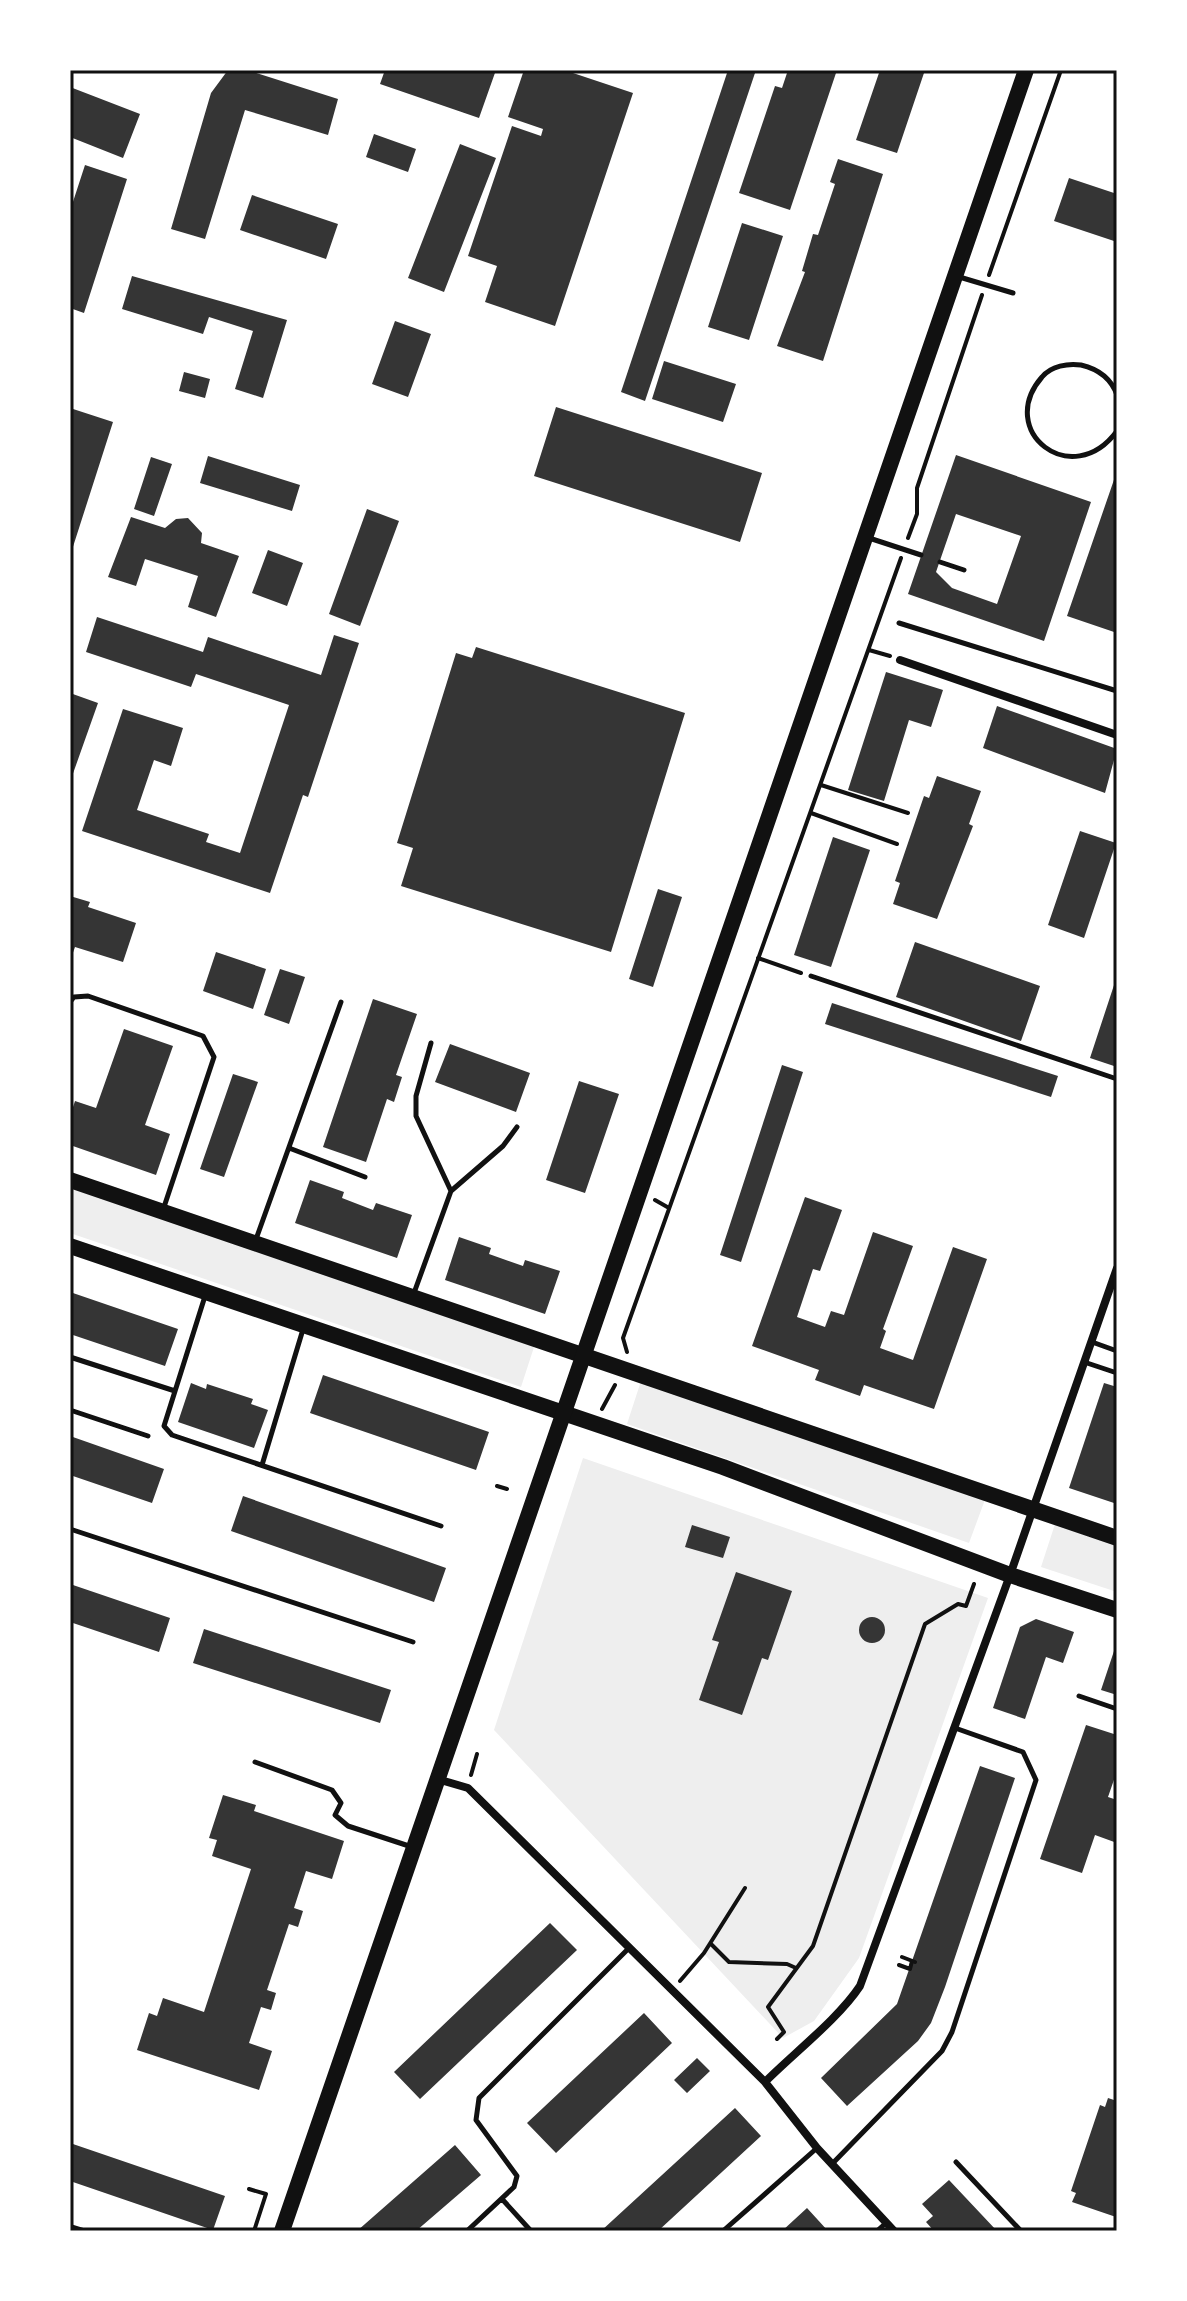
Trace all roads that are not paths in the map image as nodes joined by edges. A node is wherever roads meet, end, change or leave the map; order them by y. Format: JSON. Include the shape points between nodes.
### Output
{"nodes":[{"id":1,"x":1026,"y":70,"type":"edge"},
{"id":2,"x":955,"y":276,"type":"junction"},
{"id":3,"x":1013,"y":293,"type":"dead end"},
{"id":4,"x":1117,"y":395,"type":"edge"},
{"id":5,"x":1117,"y":431,"type":"edge"},
{"id":6,"x":866,"y":537,"type":"junction"},
{"id":7,"x":921,"y":555,"type":"dead end"},
{"id":8,"x":940,"y":562,"type":"dead end"},
{"id":9,"x":964,"y":570,"type":"dead end"},
{"id":10,"x":899,"y":623,"type":"dead end"},
{"id":11,"x":900,"y":660,"type":"road end"},
{"id":12,"x":1117,"y":691,"type":"edge"},
{"id":13,"x":1117,"y":735,"type":"edge"},
{"id":14,"x":811,"y":976,"type":"road end"},
{"id":15,"x":70,"y":1002,"type":"edge"},
{"id":16,"x":341,"y":1002,"type":"dead end"},
{"id":17,"x":431,"y":1043,"type":"dead end"},
{"id":18,"x":1117,"y":1079,"type":"edge"},
{"id":19,"x":517,"y":1127,"type":"dead end"},
{"id":20,"x":289,"y":1148,"type":"junction"},
{"id":21,"x":365,"y":1177,"type":"dead end"},
{"id":22,"x":70,"y":1180,"type":"edge"},
{"id":23,"x":451,"y":1191,"type":"junction"},
{"id":24,"x":163,"y":1212,"type":"junction"},
{"id":25,"x":255,"y":1243,"type":"junction"},
{"id":26,"x":70,"y":1246,"type":"edge"},
{"id":27,"x":1117,"y":1268,"type":"edge"},
{"id":28,"x":206,"y":1292,"type":"junction"},
{"id":29,"x":413,"y":1297,"type":"junction"},
{"id":30,"x":304,"y":1325,"type":"junction"},
{"id":31,"x":1091,"y":1342,"type":"junction"},
{"id":32,"x":1117,"y":1351,"type":"edge"},
{"id":33,"x":584,"y":1355,"type":"junction"},
{"id":34,"x":70,"y":1357,"type":"edge"},
{"id":35,"x":1084,"y":1362,"type":"junction"},
{"id":36,"x":1117,"y":1373,"type":"edge"},
{"id":37,"x":175,"y":1391,"type":"junction"},
{"id":38,"x":70,"y":1410,"type":"edge"},
{"id":39,"x":562,"y":1413,"type":"junction"},
{"id":40,"x":148,"y":1436,"type":"dead end"},
{"id":41,"x":262,"y":1465,"type":"junction"},
{"id":42,"x":1033,"y":1509,"type":"junction"},
{"id":43,"x":441,"y":1526,"type":"dead end"},
{"id":44,"x":70,"y":1529,"type":"edge"},
{"id":45,"x":1117,"y":1538,"type":"edge"},
{"id":46,"x":1010,"y":1575,"type":"junction"},
{"id":47,"x":1117,"y":1610,"type":"edge"},
{"id":48,"x":413,"y":1642,"type":"dead end"},
{"id":49,"x":1079,"y":1696,"type":"dead end"},
{"id":50,"x":1117,"y":1709,"type":"edge"},
{"id":51,"x":955,"y":1728,"type":"junction"},
{"id":52,"x":255,"y":1762,"type":"dead end"},
{"id":53,"x":437,"y":1779,"type":"junction"},
{"id":54,"x":414,"y":1847,"type":"junction"},
{"id":55,"x":630,"y":1948,"type":"junction"},
{"id":56,"x":765,"y":2082,"type":"junction"},
{"id":57,"x":817,"y":2148,"type":"junction"},
{"id":58,"x":956,"y":2162,"type":"dead end"},
{"id":59,"x":832,"y":2164,"type":"junction"},
{"id":60,"x":502,"y":2199,"type":"junction"},
{"id":61,"x":886,"y":2223,"type":"junction"},
{"id":62,"x":282,"y":2231,"type":"edge"},
{"id":63,"x":467,"y":2231,"type":"edge"},
{"id":64,"x":531,"y":2231,"type":"edge"},
{"id":65,"x":723,"y":2231,"type":"edge"},
{"id":66,"x":877,"y":2231,"type":"edge"},
{"id":67,"x":894,"y":2231,"type":"edge"},
{"id":68,"x":1021,"y":2231,"type":"edge"}],
"edges":[{"from":1,"to":2,"type":"main road"},
{"from":2,"to":3,"type":"lane"},
{"from":2,"to":6,"type":"main road"},
{"from":4,"to":5,"type":"lane","via":[[1113,384],[1094,368],[1070,363],[1047,371],[1031,390],[1026,415],[1035,438],[1053,454],[1078,458],[1101,450]]},
{"from":6,"to":7,"type":"lane"},
{"from":6,"to":33,"type":"main road"},
{"from":8,"to":9,"type":"lane"},
{"from":10,"to":12,"type":"lane"},
{"from":11,"to":13,"type":"street"},
{"from":14,"to":18,"type":"lane"},
{"from":15,"to":24,"type":"lane","via":[[88,996],[203,1036],[209,1043],[214,1057]]},
{"from":16,"to":20,"type":"lane"},
{"from":17,"to":23,"type":"lane","via":[[416,1096],[416,1116]]},
{"from":19,"to":23,"type":"lane"},
{"from":20,"to":21,"type":"lane"},
{"from":20,"to":25,"type":"lane"},
{"from":22,"to":24,"type":"main road"},
{"from":23,"to":29,"type":"lane"},
{"from":24,"to":25,"type":"main road"},
{"from":25,"to":29,"type":"main road"},
{"from":26,"to":28,"type":"main road"},
{"from":27,"to":31,"type":"street"},
{"from":28,"to":30,"type":"main road"},
{"from":28,"to":37,"type":"lane"},
{"from":29,"to":33,"type":"main road"},
{"from":30,"to":39,"type":"main road"},
{"from":30,"to":41,"type":"lane"},
{"from":31,"to":32,"type":"lane"},
{"from":31,"to":35,"type":"street"},
{"from":33,"to":39,"type":"main road"},
{"from":33,"to":42,"type":"main road"},
{"from":34,"to":37,"type":"lane"},
{"from":35,"to":36,"type":"lane"},
{"from":35,"to":42,"type":"street"},
{"from":37,"to":41,"type":"lane","via":[[164,1426],[172,1435]]},
{"from":38,"to":40,"type":"lane"},
{"from":39,"to":46,"type":"main road"},
{"from":39,"to":53,"type":"main road"},
{"from":41,"to":43,"type":"lane"},
{"from":42,"to":45,"type":"main road"},
{"from":42,"to":46,"type":"street"},
{"from":44,"to":48,"type":"lane"},
{"from":46,"to":47,"type":"main road"},
{"from":46,"to":51,"type":"street"},
{"from":49,"to":50,"type":"lane"},
{"from":51,"to":56,"type":"street","via":[[860,1986],[845,2009]]},
{"from":51,"to":59,"type":"lane","via":[[1023,1752],[1036,1780],[942,2051]]},
{"from":52,"to":54,"type":"lane","via":[[332,1790],[341,1803],[335,1815],[348,1826]]},
{"from":53,"to":54,"type":"main road"},
{"from":53,"to":55,"type":"street","via":[[468,1788]]},
{"from":54,"to":62,"type":"main road"},
{"from":55,"to":56,"type":"street"},
{"from":55,"to":60,"type":"lane","via":[[479,2098],[476,2120],[517,2176]]},
{"from":56,"to":57,"type":"street"},
{"from":57,"to":59,"type":"street"},
{"from":57,"to":65,"type":"lane"},
{"from":58,"to":68,"type":"lane"},
{"from":59,"to":61,"type":"street"},
{"from":60,"to":63,"type":"lane"},
{"from":60,"to":64,"type":"lane"},
{"from":61,"to":66,"type":"lane"},
{"from":61,"to":67,"type":"street"}]}
